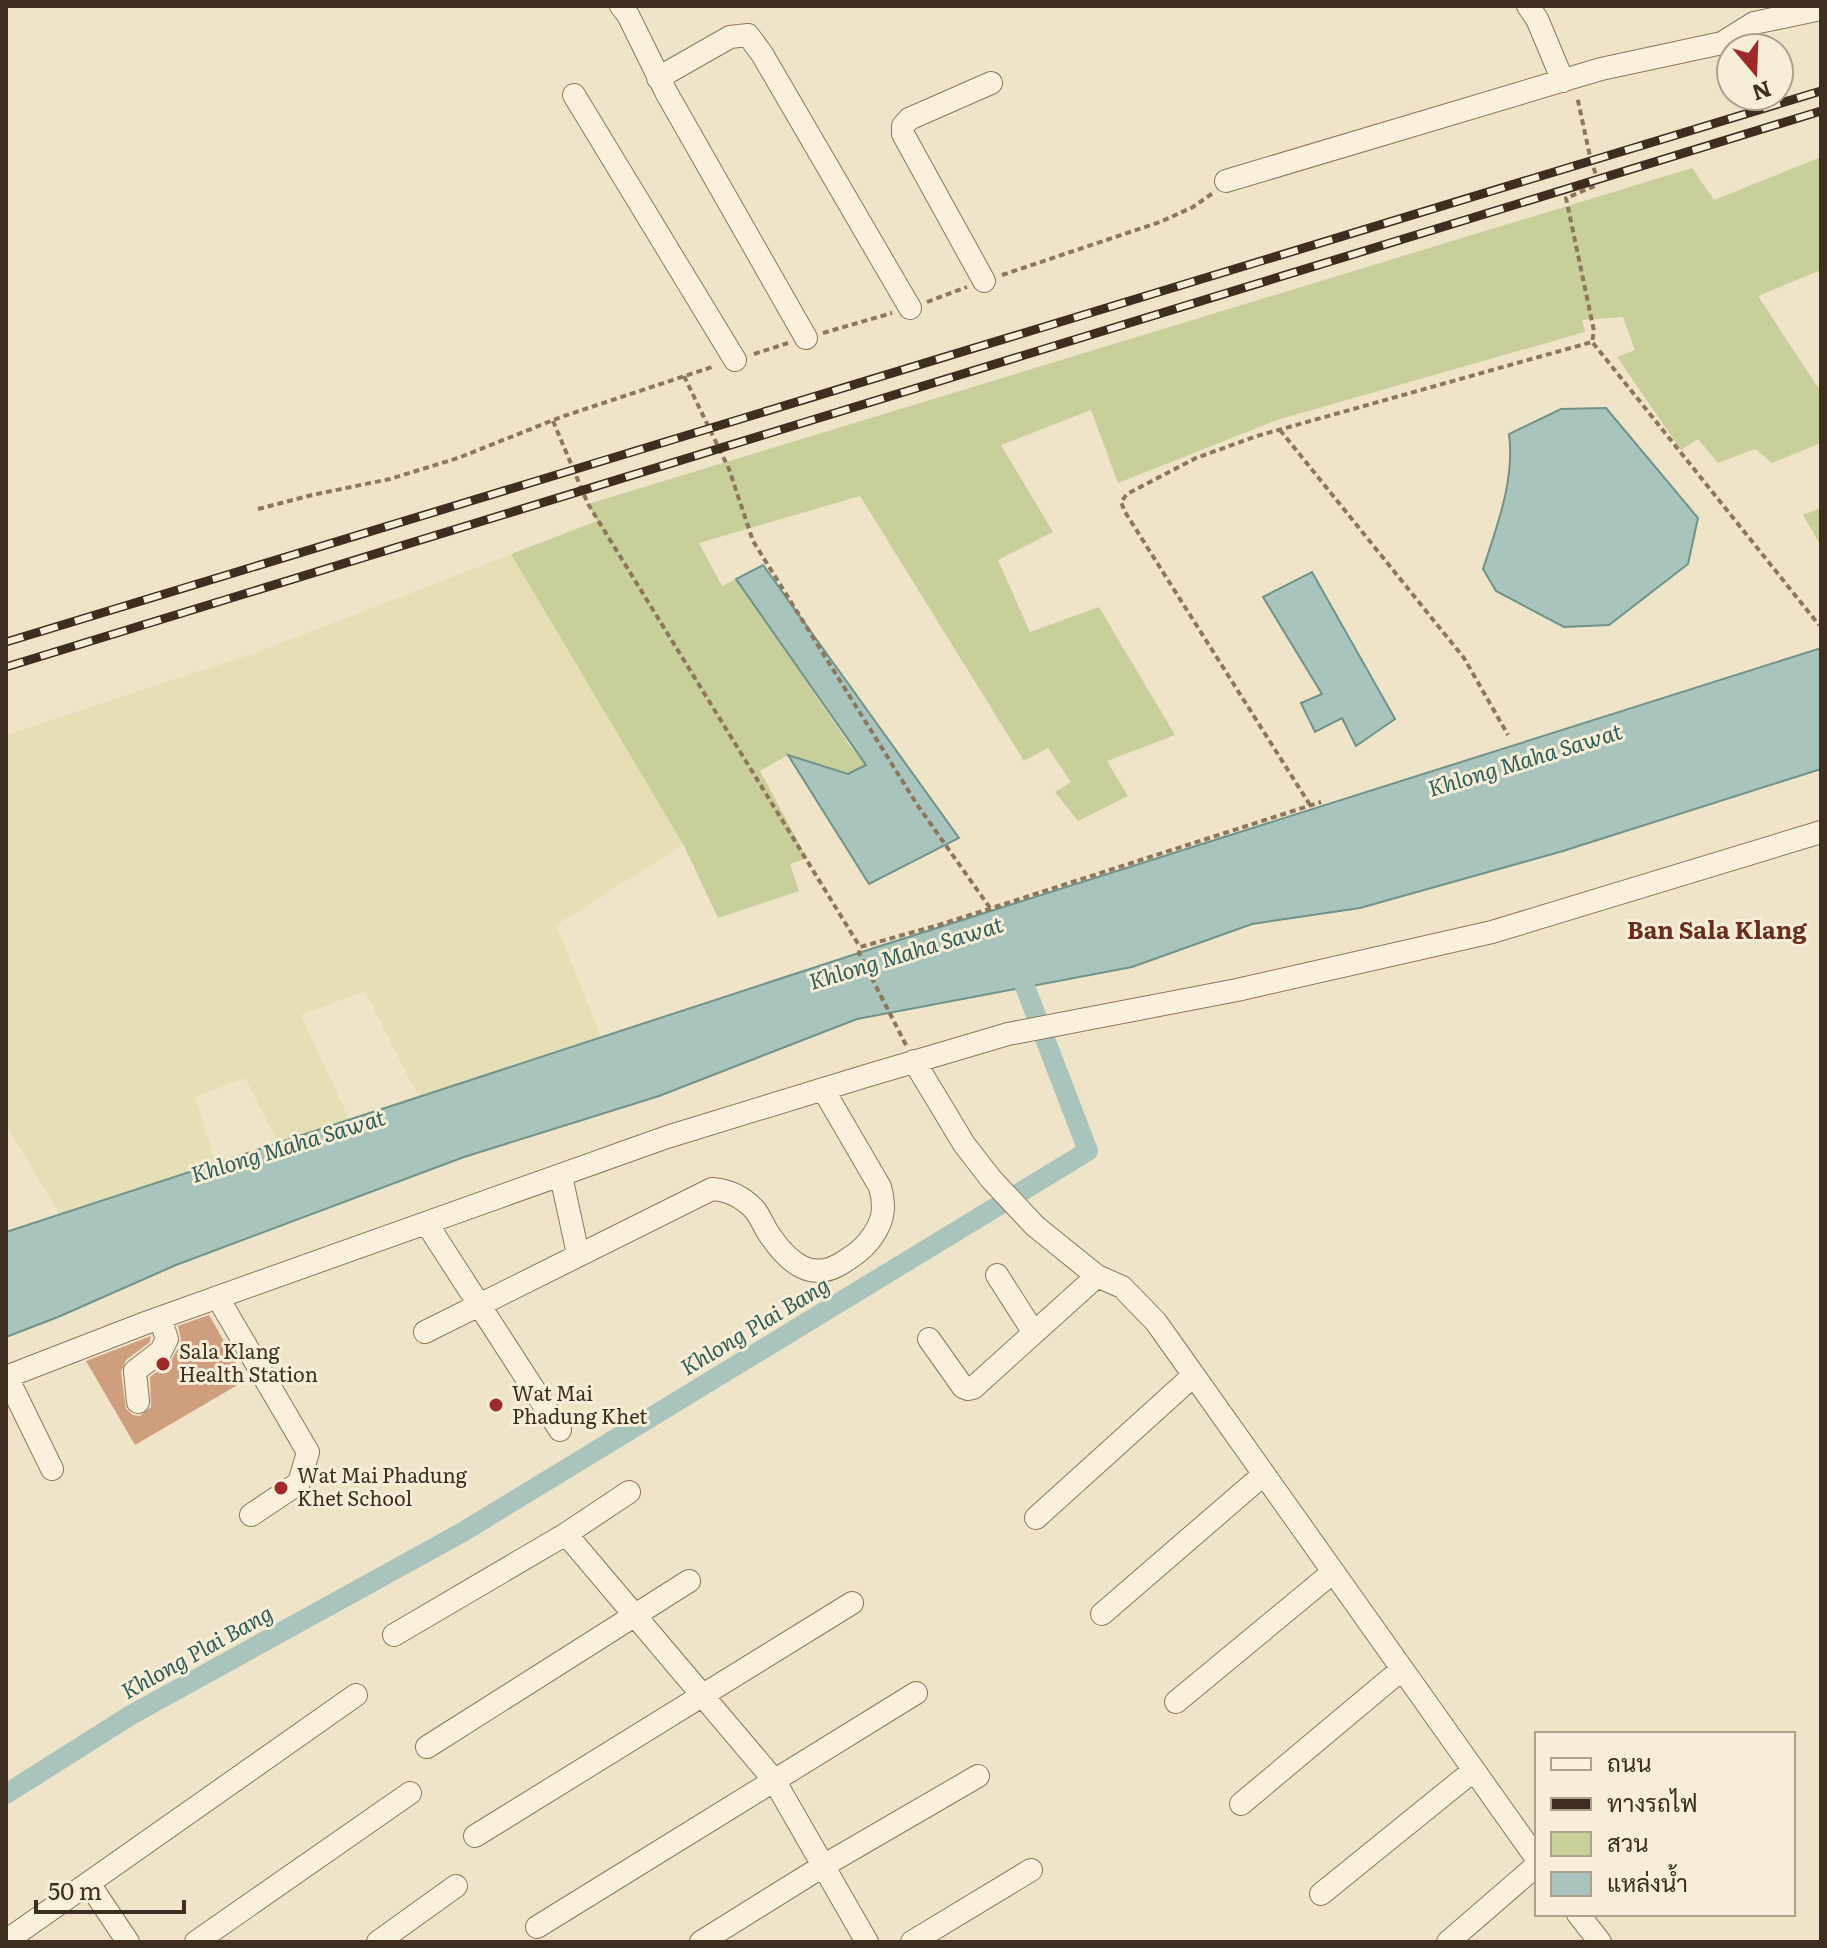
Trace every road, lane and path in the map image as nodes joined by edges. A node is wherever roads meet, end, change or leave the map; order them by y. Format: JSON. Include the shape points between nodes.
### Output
{"nodes":[{"id":1,"x":621,"y":6,"type":"edge"},
{"id":2,"x":1528,"y":6,"type":"edge"},
{"id":3,"x":1821,"y":9,"type":"edge"},
{"id":4,"x":1756,"y":15,"type":"edge"},
{"id":5,"x":658,"y":78,"type":"junction"},
{"id":6,"x":1568,"y":79,"type":"junction"},
{"id":7,"x":991,"y":83,"type":"dead end"},
{"id":8,"x":574,"y":95,"type":"dead end"},
{"id":9,"x":1226,"y":181,"type":"dead end"},
{"id":10,"x":984,"y":281,"type":"dead end"},
{"id":11,"x":910,"y":308,"type":"dead end"},
{"id":12,"x":806,"y":338,"type":"dead end"},
{"id":13,"x":1592,"y":342,"type":"junction"},
{"id":14,"x":735,"y":360,"type":"dead end"},
{"id":15,"x":684,"y":376,"type":"dead end"},
{"id":16,"x":553,"y":420,"type":"dead end"},
{"id":17,"x":1280,"y":429,"type":"junction"},
{"id":18,"x":1819,"y":625,"type":"edge"},
{"id":19,"x":1508,"y":735,"type":"dead end"},
{"id":20,"x":1321,"y":802,"type":"dead end"},
{"id":21,"x":1310,"y":805,"type":"junction"},
{"id":22,"x":1821,"y":832,"type":"edge"},
{"id":23,"x":990,"y":908,"type":"junction"},
{"id":24,"x":860,"y":947,"type":"junction"},
{"id":25,"x":899,"y":1033,"type":"dead end"},
{"id":26,"x":914,"y":1061,"type":"junction"},
{"id":27,"x":823,"y":1089,"type":"junction"},
{"id":28,"x":561,"y":1176,"type":"junction"},
{"id":29,"x":427,"y":1224,"type":"junction"},
{"id":30,"x":578,"y":1254,"type":"junction"},
{"id":31,"x":997,"y":1275,"type":"dead end"},
{"id":32,"x":1097,"y":1276,"type":"junction"},
{"id":33,"x":218,"y":1298,"type":"junction"},
{"id":34,"x":480,"y":1303,"type":"junction"},
{"id":35,"x":160,"y":1318,"type":"junction"},
{"id":36,"x":425,"y":1332,"type":"dead end"},
{"id":37,"x":1034,"y":1333,"type":"junction"},
{"id":38,"x":929,"y":1339,"type":"dead end"},
{"id":39,"x":1193,"y":1376,"type":"junction"},
{"id":40,"x":7,"y":1377,"type":"edge"},
{"id":41,"x":138,"y":1402,"type":"dead end"},
{"id":42,"x":560,"y":1430,"type":"dead end"},
{"id":43,"x":52,"y":1469,"type":"dead end"},
{"id":44,"x":1263,"y":1475,"type":"junction"},
{"id":45,"x":629,"y":1492,"type":"dead end"},
{"id":46,"x":251,"y":1515,"type":"dead end"},
{"id":47,"x":1036,"y":1518,"type":"dead end"},
{"id":48,"x":566,"y":1534,"type":"junction"},
{"id":49,"x":1332,"y":1573,"type":"junction"},
{"id":50,"x":689,"y":1581,"type":"dead end"},
{"id":51,"x":852,"y":1603,"type":"dead end"},
{"id":52,"x":1102,"y":1614,"type":"dead end"},
{"id":53,"x":635,"y":1615,"type":"junction"},
{"id":54,"x":394,"y":1635,"type":"dead end"},
{"id":55,"x":1401,"y":1670,"type":"junction"},
{"id":56,"x":916,"y":1693,"type":"dead end"},
{"id":57,"x":356,"y":1695,"type":"dead end"},
{"id":58,"x":704,"y":1697,"type":"junction"},
{"id":59,"x":1176,"y":1702,"type":"dead end"},
{"id":60,"x":427,"y":1747,"type":"dead end"},
{"id":61,"x":1473,"y":1771,"type":"junction"},
{"id":62,"x":978,"y":1776,"type":"dead end"},
{"id":63,"x":774,"y":1780,"type":"junction"},
{"id":64,"x":410,"y":1793,"type":"dead end"},
{"id":65,"x":1241,"y":1804,"type":"dead end"},
{"id":66,"x":475,"y":1836,"type":"dead end"},
{"id":67,"x":1535,"y":1859,"type":"edge"},
{"id":68,"x":1535,"y":1864,"type":"edge"},
{"id":69,"x":823,"y":1866,"type":"junction"},
{"id":70,"x":1031,"y":1870,"type":"dead end"},
{"id":71,"x":90,"y":1885,"type":"junction"},
{"id":72,"x":456,"y":1886,"type":"dead end"},
{"id":73,"x":1321,"y":1894,"type":"dead end"},
{"id":74,"x":1580,"y":1916,"type":"edge"},
{"id":75,"x":537,"y":1927,"type":"dead end"},
{"id":76,"x":6,"y":1941,"type":"edge"},
{"id":77,"x":128,"y":1942,"type":"edge"},
{"id":78,"x":196,"y":1942,"type":"edge"},
{"id":79,"x":378,"y":1942,"type":"edge"},
{"id":80,"x":701,"y":1942,"type":"edge"},
{"id":81,"x":867,"y":1942,"type":"edge"},
{"id":82,"x":912,"y":1942,"type":"edge"},
{"id":83,"x":1448,"y":1942,"type":"edge"},
{"id":84,"x":1600,"y":1942,"type":"edge"}],
"edges":[{"from":1,"to":5,"type":"street"},
{"from":2,"to":6,"type":"street"},
{"from":3,"to":4,"type":"street"},
{"from":4,"to":6,"type":"street","via":[[1722,43]]},
{"from":5,"to":11,"type":"street","via":[[730,37],[748,35]]},
{"from":5,"to":12,"type":"street"},
{"from":6,"to":9,"type":"street"},
{"from":6,"to":13,"type":"path","via":[[1598,180],[1566,198]]},
{"from":7,"to":10,"type":"street","via":[[903,126]]},
{"from":8,"to":14,"type":"street"},
{"from":13,"to":17,"type":"path"},
{"from":13,"to":18,"type":"path"},
{"from":15,"to":23,"type":"path","via":[[729,469],[753,541],[918,806]]},
{"from":16,"to":24,"type":"path","via":[[588,504]]},
{"from":17,"to":19,"type":"path","via":[[1464,658]]},
{"from":17,"to":21,"type":"path","via":[[1196,458],[1121,502]]},
{"from":20,"to":21,"type":"path"},
{"from":21,"to":23,"type":"path"},
{"from":22,"to":26,"type":"street","via":[[1492,932],[1237,990],[1008,1034]]},
{"from":23,"to":24,"type":"path"},
{"from":24,"to":25,"type":"path"},
{"from":26,"to":27,"type":"street"},
{"from":26,"to":32,"type":"street","via":[[991,1179],[1035,1226]]},
{"from":27,"to":28,"type":"street"},
{"from":27,"to":30,"type":"street","via":[[884,1199],[877,1231],[863,1249],[829,1271],[809,1270],[795,1264],[771,1238],[755,1210],[727,1190],[712,1189]]},
{"from":28,"to":29,"type":"street"},
{"from":28,"to":30,"type":"street"},
{"from":29,"to":33,"type":"street"},
{"from":29,"to":34,"type":"street"},
{"from":30,"to":34,"type":"street"},
{"from":31,"to":37,"type":"street"},
{"from":32,"to":37,"type":"street"},
{"from":32,"to":39,"type":"street","via":[[1122,1287],[1139,1304]]},
{"from":33,"to":35,"type":"street"},
{"from":33,"to":46,"type":"street","via":[[308,1452],[299,1483]]},
{"from":34,"to":36,"type":"street"},
{"from":34,"to":42,"type":"street"},
{"from":35,"to":40,"type":"street"},
{"from":35,"to":41,"type":"street","via":[[167,1339],[161,1351],[135,1371]]},
{"from":37,"to":38,"type":"street","via":[[968,1389]]},
{"from":39,"to":44,"type":"street"},
{"from":39,"to":47,"type":"street"},
{"from":40,"to":43,"type":"street"},
{"from":44,"to":49,"type":"street"},
{"from":44,"to":52,"type":"street"},
{"from":45,"to":48,"type":"street"},
{"from":48,"to":53,"type":"street"},
{"from":48,"to":54,"type":"street"},
{"from":49,"to":55,"type":"street"},
{"from":49,"to":59,"type":"street"},
{"from":50,"to":53,"type":"street"},
{"from":51,"to":58,"type":"street"},
{"from":53,"to":58,"type":"street"},
{"from":53,"to":60,"type":"street"},
{"from":55,"to":61,"type":"street"},
{"from":55,"to":65,"type":"street"},
{"from":56,"to":63,"type":"street"},
{"from":57,"to":71,"type":"street"},
{"from":58,"to":63,"type":"street"},
{"from":58,"to":66,"type":"street"},
{"from":61,"to":67,"type":"street"},
{"from":61,"to":73,"type":"street"},
{"from":62,"to":69,"type":"street"},
{"from":63,"to":69,"type":"street"},
{"from":63,"to":75,"type":"street"},
{"from":64,"to":78,"type":"street"},
{"from":68,"to":83,"type":"street"},
{"from":69,"to":80,"type":"street"},
{"from":69,"to":81,"type":"street"},
{"from":70,"to":82,"type":"street"},
{"from":71,"to":76,"type":"street"},
{"from":71,"to":77,"type":"street"},
{"from":72,"to":79,"type":"street"},
{"from":74,"to":84,"type":"street"}]}
